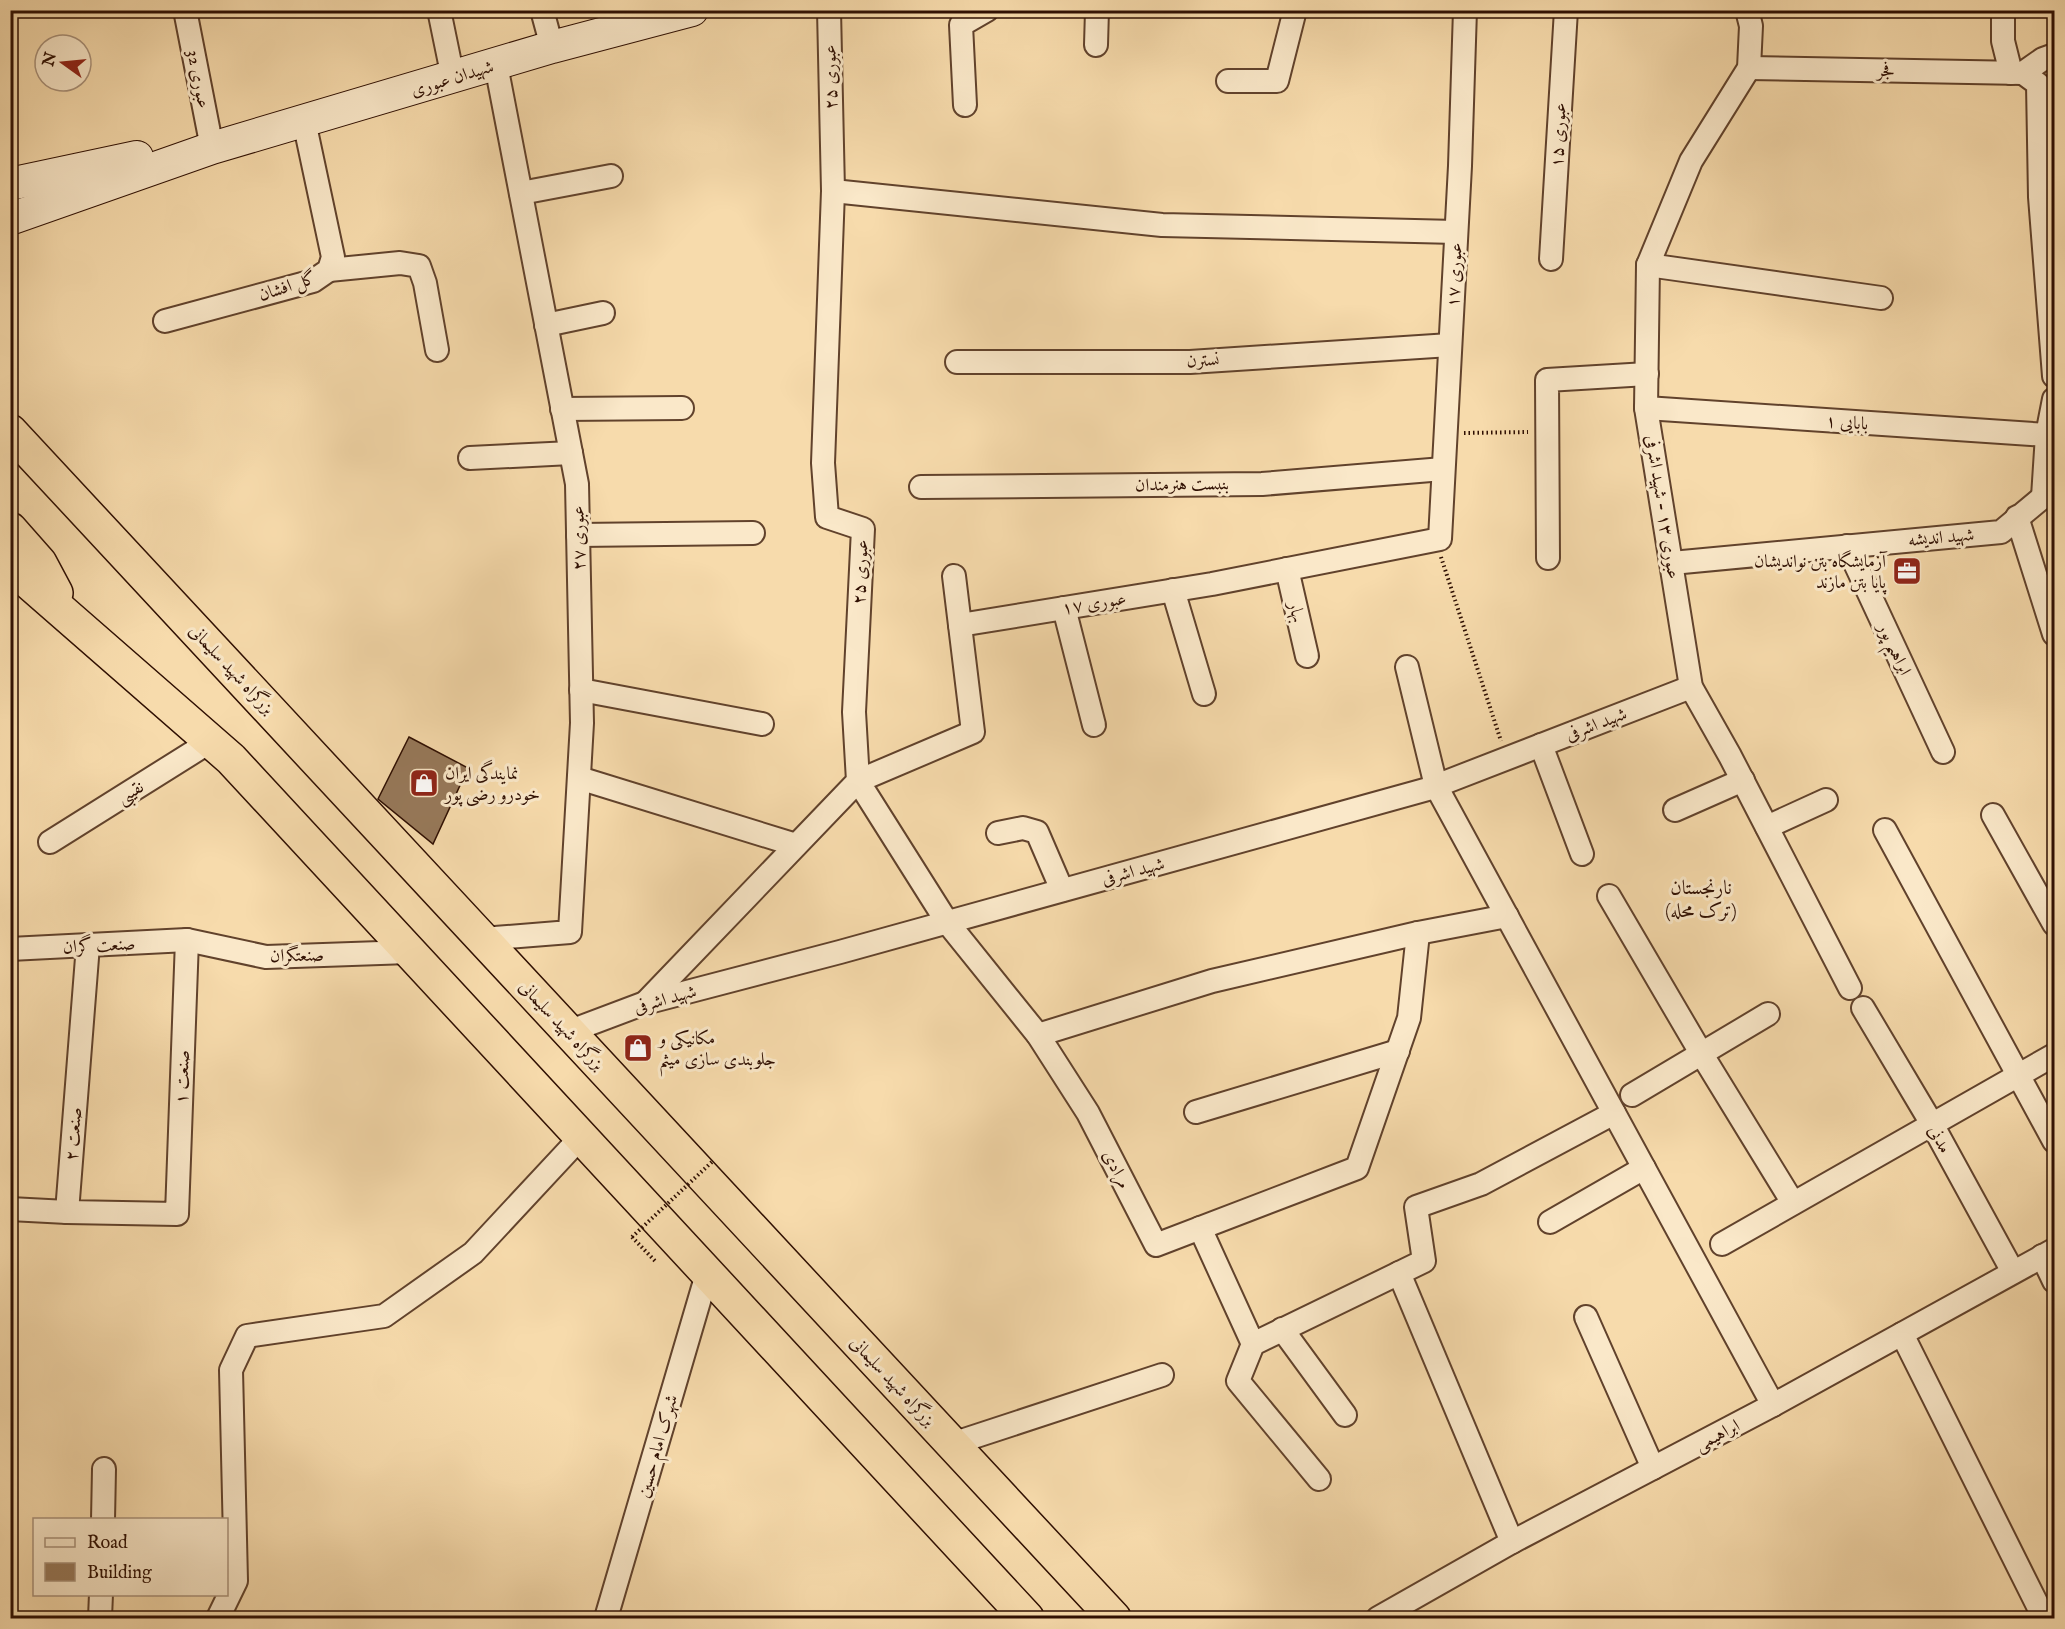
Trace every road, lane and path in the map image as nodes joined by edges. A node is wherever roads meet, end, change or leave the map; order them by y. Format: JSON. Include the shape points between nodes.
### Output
{"nodes":[{"id":1,"x":185,"y":10,"type":"edge"},
{"id":2,"x":439,"y":10,"type":"edge"},
{"id":3,"x":542,"y":10,"type":"edge"},
{"id":4,"x":692,"y":10,"type":"edge"},
{"id":5,"x":829,"y":10,"type":"edge"},
{"id":6,"x":987,"y":10,"type":"edge"},
{"id":7,"x":1096,"y":10,"type":"edge"},
{"id":8,"x":1295,"y":10,"type":"edge"},
{"id":9,"x":1465,"y":10,"type":"edge"},
{"id":10,"x":1566,"y":10,"type":"edge"},
{"id":11,"x":1748,"y":10,"type":"edge"},
{"id":12,"x":2003,"y":10,"type":"edge"},
{"id":13,"x":1096,"y":45,"type":"dead end"},
{"id":14,"x":552,"y":47,"type":"junction"},
{"id":15,"x":2055,"y":56,"type":"edge"},
{"id":16,"x":496,"y":65,"type":"junction"},
{"id":17,"x":1749,"y":68,"type":"junction"},
{"id":18,"x":2017,"y":73,"type":"junction"},
{"id":19,"x":453,"y":78,"type":"junction"},
{"id":20,"x":1228,"y":81,"type":"dead end"},
{"id":21,"x":965,"y":105,"type":"dead end"},
{"id":22,"x":304,"y":121,"type":"junction"},
{"id":23,"x":212,"y":148,"type":"junction"},
{"id":24,"x":611,"y":176,"type":"dead end"},
{"id":25,"x":10,"y":184,"type":"edge"},
{"id":26,"x":833,"y":191,"type":"junction"},
{"id":27,"x":520,"y":193,"type":"junction"},
{"id":28,"x":10,"y":219,"type":"edge"},
{"id":29,"x":1456,"y":232,"type":"junction"},
{"id":30,"x":1551,"y":259,"type":"dead end"},
{"id":31,"x":1648,"y":265,"type":"junction"},
{"id":32,"x":329,"y":270,"type":"junction"},
{"id":33,"x":1881,"y":298,"type":"dead end"},
{"id":34,"x":603,"y":313,"type":"dead end"},
{"id":35,"x":165,"y":321,"type":"dead end"},
{"id":36,"x":546,"y":325,"type":"junction"},
{"id":37,"x":1450,"y":345,"type":"junction"},
{"id":38,"x":437,"y":350,"type":"dead end"},
{"id":39,"x":957,"y":362,"type":"dead end"},
{"id":40,"x":1647,"y":374,"type":"junction"},
{"id":41,"x":2055,"y":376,"type":"edge"},
{"id":42,"x":2055,"y":399,"type":"edge"},
{"id":43,"x":682,"y":408,"type":"dead end"},
{"id":44,"x":1646,"y":408,"type":"junction"},
{"id":45,"x":562,"y":409,"type":"junction"},
{"id":46,"x":12,"y":430,"type":"edge"},
{"id":47,"x":1547,"y":432,"type":"junction"},
{"id":48,"x":1445,"y":434,"type":"junction"},
{"id":49,"x":2047,"y":435,"type":"junction"},
{"id":50,"x":571,"y":453,"type":"junction"},
{"id":51,"x":470,"y":458,"type":"dead end"},
{"id":52,"x":1443,"y":468,"type":"junction"},
{"id":53,"x":921,"y":487,"type":"dead end"},
{"id":54,"x":2049,"y":496,"type":"edge"},
{"id":55,"x":2017,"y":517,"type":"junction"},
{"id":56,"x":10,"y":529,"type":"edge"},
{"id":57,"x":753,"y":533,"type":"dead end"},
{"id":58,"x":578,"y":535,"type":"junction"},
{"id":59,"x":1440,"y":539,"type":"junction"},
{"id":60,"x":1847,"y":546,"type":"junction"},
{"id":61,"x":1548,"y":558,"type":"dead end"},
{"id":62,"x":1672,"y":563,"type":"junction"},
{"id":63,"x":10,"y":566,"type":"edge"},
{"id":64,"x":1287,"y":569,"type":"junction"},
{"id":65,"x":954,"y":576,"type":"dead end"},
{"id":66,"x":1173,"y":590,"type":"junction"},
{"id":67,"x":1064,"y":608,"type":"junction"},
{"id":68,"x":73,"y":621,"type":"junction"},
{"id":69,"x":960,"y":625,"type":"junction"},
{"id":70,"x":2055,"y":634,"type":"edge"},
{"id":71,"x":1307,"y":656,"type":"dead end"},
{"id":72,"x":1407,"y":667,"type":"dead end"},
{"id":73,"x":1691,"y":687,"type":"junction"},
{"id":74,"x":581,"y":690,"type":"junction"},
{"id":75,"x":1204,"y":694,"type":"dead end"},
{"id":76,"x":762,"y":724,"type":"dead end"},
{"id":77,"x":1094,"y":725,"type":"dead end"},
{"id":78,"x":1541,"y":745,"type":"junction"},
{"id":79,"x":220,"y":750,"type":"junction"},
{"id":80,"x":1943,"y":752,"type":"dead end"},
{"id":81,"x":1507,"y":759,"type":"junction"},
{"id":82,"x":579,"y":778,"type":"junction"},
{"id":83,"x":1743,"y":780,"type":"junction"},
{"id":84,"x":858,"y":781,"type":"junction"},
{"id":85,"x":1436,"y":786,"type":"junction"},
{"id":86,"x":1826,"y":800,"type":"dead end"},
{"id":87,"x":1675,"y":810,"type":"dead end"},
{"id":88,"x":1993,"y":815,"type":"dead end"},
{"id":89,"x":1767,"y":827,"type":"junction"},
{"id":90,"x":1885,"y":830,"type":"dead end"},
{"id":91,"x":998,"y":833,"type":"dead end"},
{"id":92,"x":50,"y":842,"type":"dead end"},
{"id":93,"x":796,"y":845,"type":"junction"},
{"id":94,"x":1582,"y":854,"type":"dead end"},
{"id":95,"x":1062,"y":890,"type":"junction"},
{"id":96,"x":1609,"y":896,"type":"dead end"},
{"id":97,"x":1507,"y":916,"type":"junction"},
{"id":98,"x":947,"y":922,"type":"junction"},
{"id":99,"x":2055,"y":924,"type":"edge"},
{"id":100,"x":1418,"y":933,"type":"junction"},
{"id":101,"x":482,"y":939,"type":"junction"},
{"id":102,"x":187,"y":940,"type":"junction"},
{"id":103,"x":88,"y":945,"type":"junction"},
{"id":104,"x":10,"y":949,"type":"edge"},
{"id":105,"x":409,"y":952,"type":"junction"},
{"id":106,"x":1850,"y":988,"type":"dead end"},
{"id":107,"x":645,"y":1003,"type":"junction"},
{"id":108,"x":1863,"y":1008,"type":"dead end"},
{"id":109,"x":1768,"y":1014,"type":"dead end"},
{"id":110,"x":568,"y":1032,"type":"junction"},
{"id":111,"x":1038,"y":1035,"type":"junction"},
{"id":112,"x":1398,"y":1051,"type":"junction"},
{"id":113,"x":1701,"y":1053,"type":"junction"},
{"id":114,"x":2055,"y":1055,"type":"edge"},
{"id":115,"x":2018,"y":1076,"type":"junction"},
{"id":116,"x":1632,"y":1095,"type":"dead end"},
{"id":117,"x":1196,"y":1112,"type":"dead end"},
{"id":118,"x":1614,"y":1113,"type":"junction"},
{"id":119,"x":1932,"y":1124,"type":"junction"},
{"id":120,"x":580,"y":1137,"type":"junction"},
{"id":121,"x":2055,"y":1142,"type":"edge"},
{"id":122,"x":714,"y":1160,"type":"dead end"},
{"id":123,"x":1644,"y":1168,"type":"junction"},
{"id":124,"x":1793,"y":1203,"type":"junction"},
{"id":125,"x":10,"y":1209,"type":"edge"},
{"id":126,"x":67,"y":1212,"type":"junction"},
{"id":127,"x":1550,"y":1222,"type":"dead end"},
{"id":128,"x":1200,"y":1228,"type":"junction"},
{"id":129,"x":1722,"y":1244,"type":"dead end"},
{"id":130,"x":2048,"y":1253,"type":"edge"},
{"id":131,"x":656,"y":1262,"type":"dead end"},
{"id":132,"x":2013,"y":1272,"type":"junction"},
{"id":133,"x":707,"y":1274,"type":"junction"},
{"id":134,"x":1399,"y":1274,"type":"junction"},
{"id":135,"x":2055,"y":1281,"type":"edge"},
{"id":136,"x":1586,"y":1317,"type":"dead end"},
{"id":137,"x":1282,"y":1329,"type":"junction"},
{"id":138,"x":1902,"y":1334,"type":"junction"},
{"id":139,"x":1253,"y":1344,"type":"junction"},
{"id":140,"x":1162,"y":1375,"type":"dead end"},
{"id":141,"x":1773,"y":1405,"type":"junction"},
{"id":142,"x":1345,"y":1415,"type":"dead end"},
{"id":143,"x":952,"y":1444,"type":"junction"},
{"id":144,"x":1653,"y":1468,"type":"junction"},
{"id":145,"x":105,"y":1469,"type":"dead end"},
{"id":146,"x":1319,"y":1479,"type":"dead end"},
{"id":147,"x":103,"y":1518,"type":"edge"},
{"id":148,"x":1512,"y":1542,"type":"junction"},
{"id":149,"x":101,"y":1596,"type":"edge"},
{"id":150,"x":2042,"y":1614,"type":"dead end"},
{"id":151,"x":100,"y":1618,"type":"edge"},
{"id":152,"x":218,"y":1618,"type":"edge"},
{"id":153,"x":606,"y":1618,"type":"edge"},
{"id":154,"x":1027,"y":1618,"type":"edge"},
{"id":155,"x":1114,"y":1618,"type":"edge"},
{"id":156,"x":1378,"y":1618,"type":"edge"}],
"edges":[{"from":1,"to":23,"type":"street","name":"عبوری 32"},
{"from":2,"to":19,"type":"street"},
{"from":3,"to":14,"type":"street"},
{"from":4,"to":14,"type":"main road","name":"شهیدان عبوری"},
{"from":5,"to":26,"type":"street","name":"عبوری ۲۵"},
{"from":6,"to":21,"type":"street","via":[[961,25]]},
{"from":7,"to":13,"type":"street"},
{"from":8,"to":20,"type":"street","via":[[1277,81]]},
{"from":9,"to":29,"type":"street","name":"عبوری ۱۷"},
{"from":10,"to":30,"type":"street","name":"عبوری ۱۵"},
{"from":11,"to":17,"type":"street","name":"عبوری ۱۳ - شهید اشرفی","via":[[1752,26]]},
{"from":12,"to":18,"type":"street","via":[[2003,41]]},
{"from":14,"to":16,"type":"main road","name":"شهیدان عبوری"},
{"from":15,"to":18,"type":"street"},
{"from":16,"to":19,"type":"main road","name":"شهیدان عبوری"},
{"from":16,"to":27,"type":"street","name":"عبوری ۲۷"},
{"from":17,"to":18,"type":"street","name":"فجر"},
{"from":17,"to":31,"type":"street","name":"عبوری ۱۳ - شهید اشرفی","via":[[1691,161]]},
{"from":18,"to":41,"type":"street","via":[[2038,84],[2040,197]]},
{"from":19,"to":22,"type":"main road","name":"شهیدان عبوری"},
{"from":22,"to":23,"type":"main road","name":"شهیدان عبوری"},
{"from":22,"to":32,"type":"street","name":"گل افشان","via":[[333,257]]},
{"from":23,"to":25,"type":"main road","name":"شهیدان عبوری","via":[[180,148]]},
{"from":23,"to":28,"type":"main road","name":"شهیدان عبوری"},
{"from":24,"to":27,"type":"street"},
{"from":26,"to":29,"type":"street","via":[[1162,225]]},
{"from":26,"to":84,"type":"street","name":"عبوری ۲۵","via":[[823,464],[826,517],[862,529],[854,712]]},
{"from":27,"to":36,"type":"street","name":"عبوری ۲۷"},
{"from":29,"to":37,"type":"street","name":"عبوری ۱۷"},
{"from":31,"to":33,"type":"street"},
{"from":31,"to":40,"type":"street","name":"عبوری ۱۳ - شهید اشرفی"},
{"from":32,"to":35,"type":"street","name":"گل افشان","via":[[313,281]]},
{"from":32,"to":38,"type":"street","via":[[400,263],[419,266]]},
{"from":34,"to":36,"type":"street"},
{"from":36,"to":45,"type":"street","name":"عبوری ۲۷"},
{"from":37,"to":39,"type":"street","name":"نسترن","via":[[1190,362]]},
{"from":37,"to":48,"type":"street","name":"عبوری ۱۷"},
{"from":40,"to":44,"type":"street","name":"عبوری ۱۳ - شهید اشرفی"},
{"from":40,"to":47,"type":"street","via":[[1547,380]]},
{"from":42,"to":49,"type":"street"},
{"from":43,"to":45,"type":"street"},
{"from":44,"to":49,"type":"street","name":"بابایی ۱"},
{"from":44,"to":62,"type":"street","name":"عبوری ۱۳ - شهید اشرفی"},
{"from":45,"to":50,"type":"street","name":"عبوری ۲۷"},
{"from":46,"to":101,"type":"highway","name":"بزرگراه شهید سلیمانی"},
{"from":47,"to":48,"type":"path"},
{"from":47,"to":61,"type":"street"},
{"from":48,"to":52,"type":"street","name":"عبوری ۱۷"},
{"from":49,"to":54,"type":"street"},
{"from":50,"to":51,"type":"street"},
{"from":50,"to":58,"type":"street","name":"عبوری ۲۷","via":[[577,484]]},
{"from":52,"to":53,"type":"street","name":"بنبست هنرمندان","via":[[1262,484]]},
{"from":52,"to":59,"type":"street","name":"عبوری ۱۷"},
{"from":54,"to":55,"type":"street","name":"شهید اندیشه"},
{"from":55,"to":60,"type":"street","name":"شهید اندیشه","via":[[2001,532]]},
{"from":55,"to":70,"type":"street"},
{"from":56,"to":68,"type":"highway","via":[[40,563]]},
{"from":57,"to":58,"type":"street"},
{"from":58,"to":74,"type":"street","name":"عبوری ۲۷"},
{"from":59,"to":64,"type":"street","name":"عبوری ۱۷"},
{"from":59,"to":81,"type":"path","via":[[1439,550]]},
{"from":60,"to":62,"type":"street","name":"شهید اندیشه"},
{"from":60,"to":80,"type":"street","name":"ابراهیم پور"},
{"from":62,"to":73,"type":"street","name":"عبوری ۱۳ - شهید اشرفی"},
{"from":63,"to":68,"type":"highway"},
{"from":64,"to":66,"type":"street","name":"عبوری ۱۷"},
{"from":64,"to":71,"type":"street","name":"بهار"},
{"from":65,"to":69,"type":"street"},
{"from":66,"to":67,"type":"street","name":"عبوری ۱۷"},
{"from":66,"to":75,"type":"street"},
{"from":67,"to":69,"type":"street","name":"عبوری ۱۷"},
{"from":67,"to":77,"type":"street"},
{"from":68,"to":79,"type":"highway"},
{"from":69,"to":84,"type":"street","via":[[973,732]]},
{"from":72,"to":85,"type":"street"},
{"from":73,"to":78,"type":"street","name":"شهید اشرفی"},
{"from":73,"to":83,"type":"street","name":"عبوری ۱۳ - شهید اشرفی"},
{"from":74,"to":76,"type":"street"},
{"from":74,"to":82,"type":"street","name":"عبوری ۲۷"},
{"from":78,"to":81,"type":"street","name":"شهید اشرفی"},
{"from":78,"to":94,"type":"street"},
{"from":79,"to":92,"type":"street","name":"نقیبی"},
{"from":79,"to":105,"type":"highway"},
{"from":81,"to":85,"type":"street","name":"شهید اشرفی"},
{"from":82,"to":93,"type":"street"},
{"from":82,"to":101,"type":"street","name":"عبوری ۲۷","via":[[570,932]]},
{"from":83,"to":87,"type":"street"},
{"from":83,"to":89,"type":"street","name":"عبوری ۱۳ - شهید اشرفی"},
{"from":84,"to":93,"type":"street"},
{"from":84,"to":98,"type":"street","name":"مرادی"},
{"from":85,"to":95,"type":"street","name":"شهید اشرفی"},
{"from":85,"to":97,"type":"street"},
{"from":86,"to":89,"type":"street"},
{"from":88,"to":99,"type":"street"},
{"from":89,"to":106,"type":"street","name":"عبوری ۱۳ - شهید اشرفی"},
{"from":90,"to":115,"type":"street"},
{"from":91,"to":95,"type":"street","via":[[1023,828],[1037,832]]},
{"from":93,"to":107,"type":"street"},
{"from":95,"to":98,"type":"street","name":"شهید اشرفی"},
{"from":96,"to":113,"type":"street"},
{"from":97,"to":100,"type":"street"},
{"from":97,"to":118,"type":"street"},
{"from":98,"to":107,"type":"street","name":"شهید اشرفی"},
{"from":98,"to":111,"type":"street","name":"مرادی"},
{"from":100,"to":111,"type":"street","via":[[1212,981]]},
{"from":100,"to":112,"type":"street","via":[[1409,1018]]},
{"from":101,"to":110,"type":"highway","name":"بزرگراه شهید سلیمانی"},
{"from":102,"to":103,"type":"street","name":"صنعت گران"},
{"from":102,"to":105,"type":"street","name":"صنعتگران","via":[[266,957]]},
{"from":102,"to":126,"type":"street","name":"صنعت ۱","via":[[177,1214]]},
{"from":103,"to":104,"type":"street","name":"صنعت گران"},
{"from":103,"to":126,"type":"street","name":"صنعت ۲"},
{"from":105,"to":120,"type":"highway"},
{"from":107,"to":110,"type":"street","name":"شهید اشرفی"},
{"from":108,"to":119,"type":"street","name":"مدنی"},
{"from":109,"to":113,"type":"street"},
{"from":110,"to":143,"type":"highway","name":"بزرگراه شهید سلیمانی"},
{"from":111,"to":128,"type":"street","name":"مرادی","via":[[1088,1113],[1156,1245]]},
{"from":112,"to":117,"type":"street"},
{"from":112,"to":128,"type":"street","name":"مرادی","via":[[1357,1168]]},
{"from":113,"to":116,"type":"street"},
{"from":113,"to":124,"type":"street"},
{"from":114,"to":115,"type":"street"},
{"from":115,"to":119,"type":"street"},
{"from":115,"to":121,"type":"street"},
{"from":118,"to":123,"type":"street"},
{"from":118,"to":134,"type":"street","via":[[1481,1184],[1416,1207],[1424,1261]]},
{"from":119,"to":124,"type":"street"},
{"from":119,"to":132,"type":"street","name":"مدنی"},
{"from":120,"to":133,"type":"highway"},
{"from":120,"to":152,"type":"street","via":[[473,1253],[384,1316],[248,1336],[231,1370],[236,1581]]},
{"from":122,"to":131,"type":"path","bridge":true,"via":[[632,1237]]},
{"from":123,"to":127,"type":"street"},
{"from":123,"to":141,"type":"street"},
{"from":124,"to":129,"type":"street"},
{"from":125,"to":126,"type":"street"},
{"from":128,"to":139,"type":"street"},
{"from":130,"to":132,"type":"street","name":"ابراهیمی"},
{"from":130,"to":135,"type":"street"},
{"from":132,"to":138,"type":"street","name":"ابراهیمی"},
{"from":133,"to":153,"type":"street","name":"شهرک امام حسین"},
{"from":133,"to":154,"type":"highway"},
{"from":134,"to":137,"type":"street"},
{"from":134,"to":148,"type":"street"},
{"from":136,"to":144,"type":"street"},
{"from":137,"to":139,"type":"street"},
{"from":137,"to":142,"type":"street"},
{"from":138,"to":141,"type":"street","name":"ابراهیمی"},
{"from":138,"to":150,"type":"street"},
{"from":139,"to":146,"type":"street","via":[[1238,1381]]},
{"from":140,"to":143,"type":"street"},
{"from":141,"to":144,"type":"street","name":"ابراهیمی"},
{"from":143,"to":155,"type":"highway","name":"بزرگراه شهید سلیمانی"},
{"from":144,"to":148,"type":"street","name":"ابراهیمی"},
{"from":145,"to":147,"type":"street"},
{"from":148,"to":156,"type":"street","name":"ابراهیمی"},
{"from":149,"to":151,"type":"street"}]}
